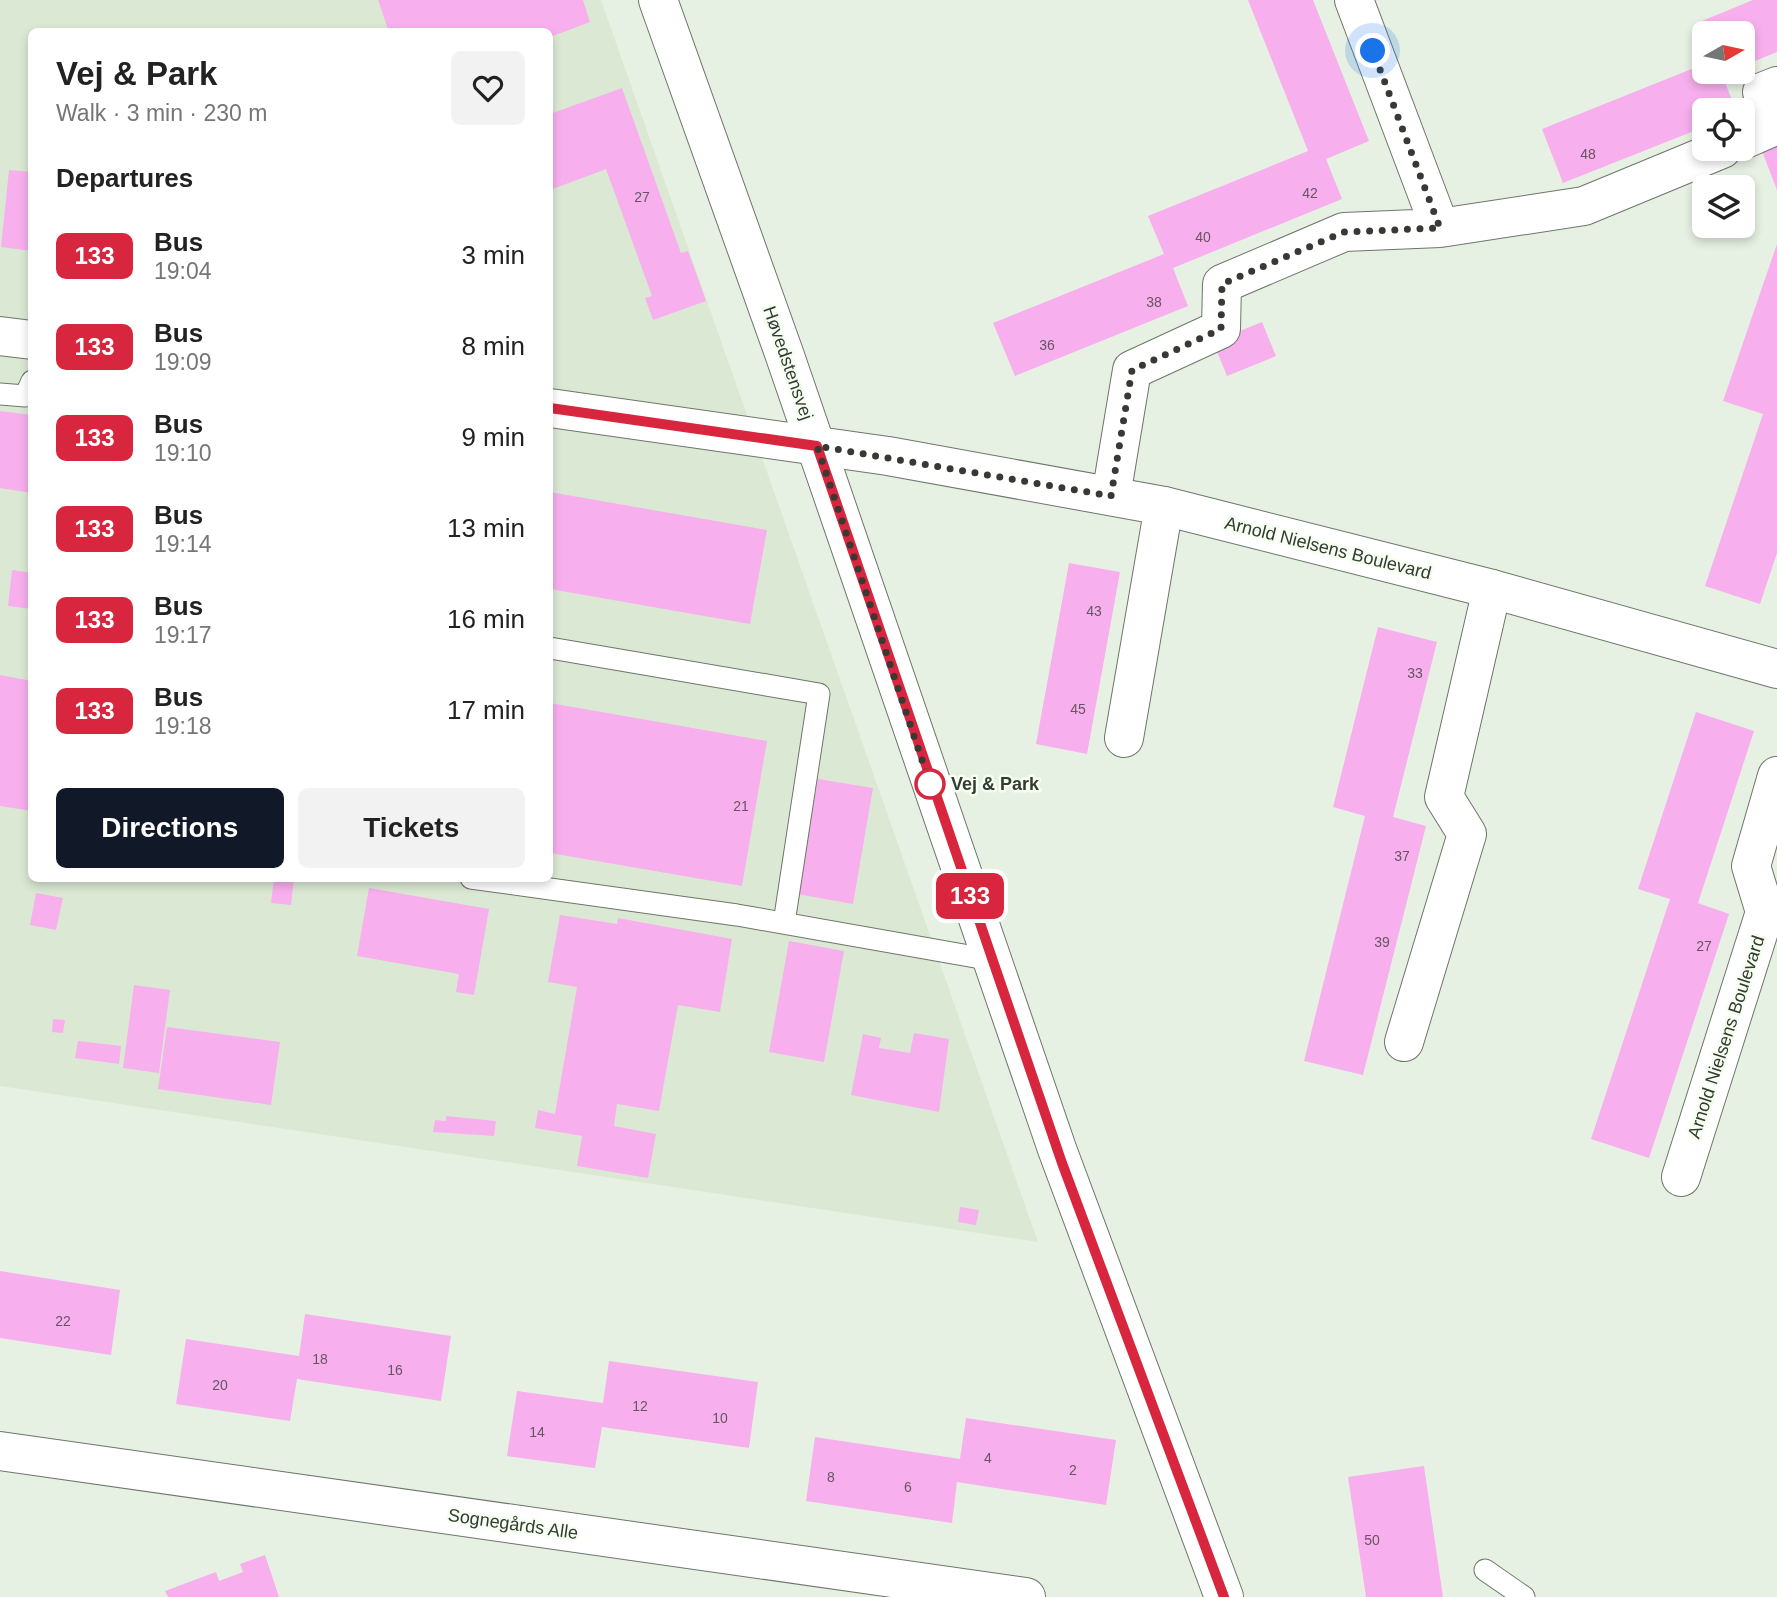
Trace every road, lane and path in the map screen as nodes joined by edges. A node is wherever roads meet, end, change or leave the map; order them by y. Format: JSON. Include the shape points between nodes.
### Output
{"nodes":[{"id":1,"x":658,"y":0,"type":"edge"},
{"id":2,"x":1354,"y":0,"type":"edge"},
{"id":3,"x":1777,"y":86,"type":"edge"},
{"id":4,"x":1755,"y":135,"type":"edge"},
{"id":5,"x":1693,"y":161,"type":"edge"},
{"id":6,"x":1440,"y":228,"type":"junction"},
{"id":7,"x":0,"y":336,"type":"edge"},
{"id":8,"x":28,"y":340,"type":"edge"},
{"id":9,"x":28,"y":391,"type":"edge"},
{"id":10,"x":0,"y":394,"type":"edge"},
{"id":11,"x":553,"y":408,"type":"edge"},
{"id":12,"x":817,"y":446,"type":"junction"},
{"id":13,"x":1111,"y":496,"type":"junction"},
{"id":14,"x":1164,"y":506,"type":"junction"},
{"id":15,"x":1492,"y":589,"type":"junction"},
{"id":16,"x":553,"y":649,"type":"edge"},
{"id":17,"x":1777,"y":669,"type":"edge"},
{"id":18,"x":1124,"y":738,"type":"dead end"},
{"id":19,"x":1777,"y":776,"type":"edge"},
{"id":20,"x":499,"y":882,"type":"edge"},
{"id":21,"x":784,"y":923,"type":"junction"},
{"id":22,"x":992,"y":960,"type":"junction"},
{"id":23,"x":1404,"y":1042,"type":"dead end"},
{"id":24,"x":1681,"y":1177,"type":"dead end"},
{"id":25,"x":0,"y":1451,"type":"edge"},
{"id":26,"x":1485,"y":1570,"type":"dead end"},
{"id":27,"x":1026,"y":1597,"type":"edge"},
{"id":28,"x":1224,"y":1597,"type":"edge"},
{"id":29,"x":1524,"y":1597,"type":"edge"}],
"edges":[{"from":1,"to":12,"type":"street","name":"Høvedstensvej"},
{"from":2,"to":6,"type":"street"},
{"from":3,"to":4,"type":"street","via":[[1762,92],[1775,126]]},
{"from":5,"to":6,"type":"street","via":[[1584,206]]},
{"from":6,"to":13,"type":"street","via":[[1344,232],[1222,284],[1221,329],[1132,370]]},
{"from":7,"to":8,"type":"street"},
{"from":9,"to":10,"type":"lane","via":[[26,396]]},
{"from":11,"to":12,"type":"street","name":"Arnold Nielsens Boulevard"},
{"from":12,"to":13,"type":"street","name":"Arnold Nielsens Boulevard"},
{"from":12,"to":22,"type":"street","name":"Høvedstensvej"},
{"from":13,"to":14,"type":"street","name":"Arnold Nielsens Boulevard"},
{"from":14,"to":15,"type":"street","name":"Arnold Nielsens Boulevard"},
{"from":14,"to":18,"type":"street"},
{"from":15,"to":17,"type":"street","name":"Arnold Nielsens Boulevard"},
{"from":15,"to":23,"type":"street","via":[[1444,797],[1467,834]]},
{"from":16,"to":21,"type":"lane","via":[[819,694]]},
{"from":19,"to":24,"type":"street","name":"Arnold Nielsens Boulevard","via":[[1751,866],[1765,912]]},
{"from":20,"to":21,"type":"lane"},
{"from":21,"to":22,"type":"lane"},
{"from":22,"to":28,"type":"street","name":"Høvedstensvej","via":[[1066,1177]]},
{"from":25,"to":27,"type":"street","name":"Sognegårds Alle"},
{"from":26,"to":29,"type":"lane"}]}
